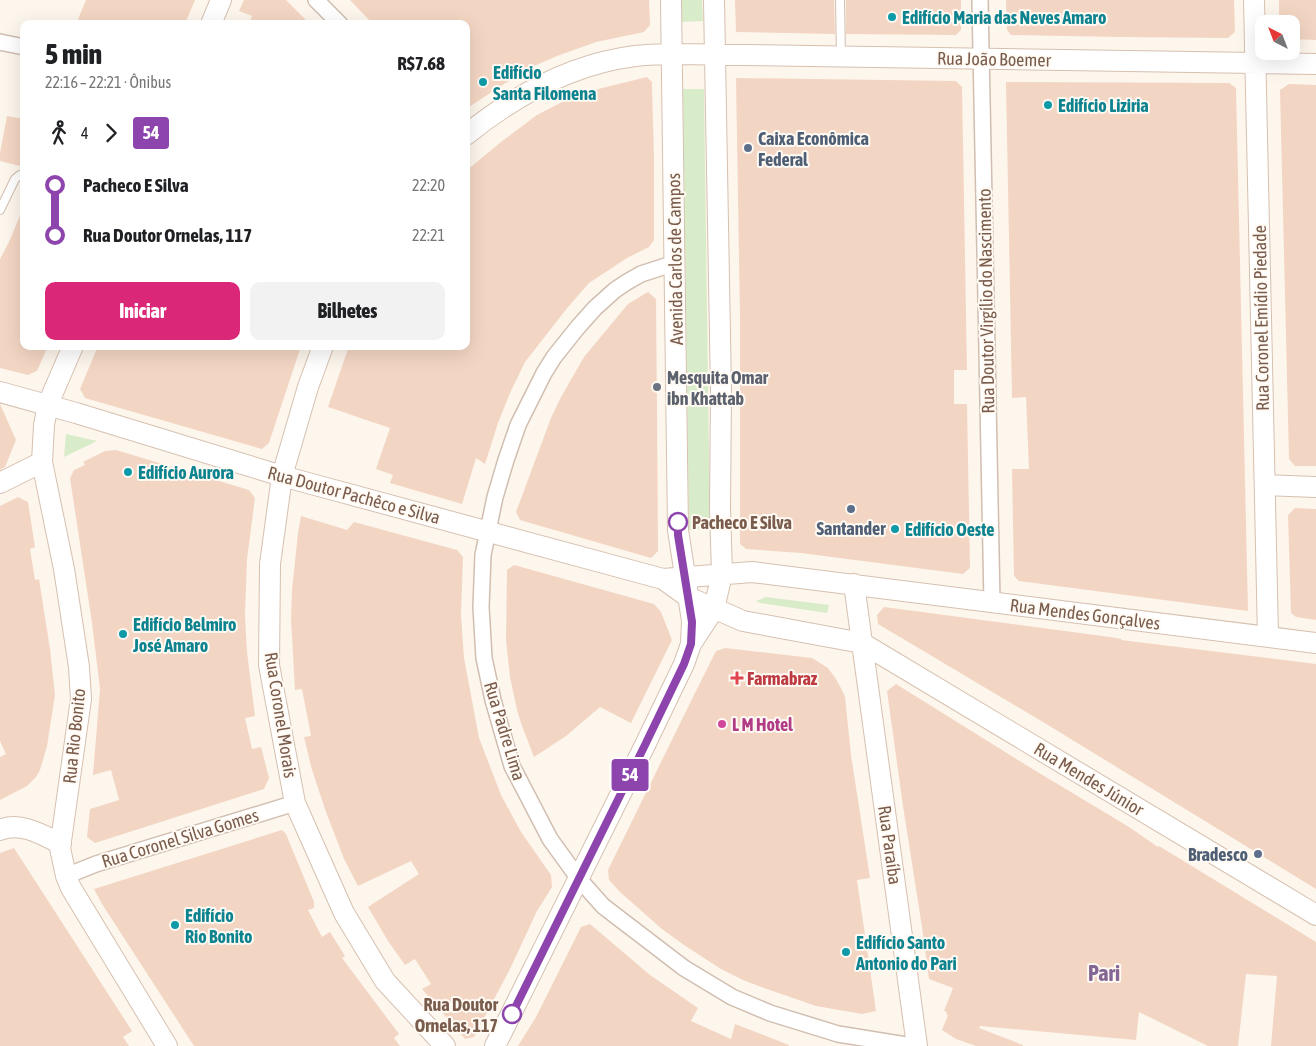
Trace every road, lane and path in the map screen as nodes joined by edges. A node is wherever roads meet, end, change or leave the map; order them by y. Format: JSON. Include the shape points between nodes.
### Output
{"nodes":[{"id":1,"x":221,"y":0,"type":"edge"},
{"id":2,"x":316,"y":0,"type":"edge"},
{"id":3,"x":671,"y":0,"type":"edge"},
{"id":4,"x":714,"y":0,"type":"edge"},
{"id":5,"x":840,"y":0,"type":"edge"},
{"id":6,"x":980,"y":0,"type":"edge"},
{"id":7,"x":1254,"y":0,"type":"edge"},
{"id":8,"x":213,"y":20,"type":"edge"},
{"id":9,"x":336,"y":20,"type":"edge"},
{"id":10,"x":0,"y":42,"type":"edge"},
{"id":11,"x":20,"y":45,"type":"edge"},
{"id":12,"x":672,"y":54,"type":"junction"},
{"id":13,"x":714,"y":55,"type":"junction"},
{"id":14,"x":841,"y":56,"type":"junction"},
{"id":15,"x":982,"y":59,"type":"junction"},
{"id":16,"x":1255,"y":63,"type":"junction"},
{"id":17,"x":1316,"y":64,"type":"edge"},
{"id":18,"x":470,"y":132,"type":"edge"},
{"id":19,"x":20,"y":175,"type":"edge"},
{"id":20,"x":0,"y":210,"type":"edge"},
{"id":21,"x":675,"y":263,"type":"junction"},
{"id":22,"x":71,"y":350,"type":"edge"},
{"id":23,"x":322,"y":350,"type":"edge"},
{"id":24,"x":0,"y":392,"type":"edge"},
{"id":25,"x":48,"y":404,"type":"junction"},
{"id":26,"x":42,"y":462,"type":"junction"},
{"id":27,"x":282,"y":476,"type":"junction"},
{"id":28,"x":0,"y":483,"type":"edge"},
{"id":29,"x":1265,"y":485,"type":"junction"},
{"id":30,"x":1316,"y":487,"type":"edge"},
{"id":31,"x":488,"y":532,"type":"junction"},
{"id":32,"x":722,"y":574,"type":"junction"},
{"id":33,"x":854,"y":584,"type":"junction"},
{"id":34,"x":686,"y":587,"type":"junction"},
{"id":35,"x":992,"y":602,"type":"junction"},
{"id":36,"x":714,"y":608,"type":"junction"},
{"id":37,"x":1268,"y":637,"type":"junction"},
{"id":38,"x":862,"y":643,"type":"junction"},
{"id":39,"x":1316,"y":643,"type":"edge"},
{"id":40,"x":691,"y":644,"type":"junction"},
{"id":41,"x":295,"y":803,"type":"junction"},
{"id":42,"x":0,"y":830,"type":"edge"},
{"id":43,"x":61,"y":844,"type":"junction"},
{"id":44,"x":66,"y":876,"type":"junction"},
{"id":45,"x":579,"y":879,"type":"junction"},
{"id":46,"x":1316,"y":915,"type":"edge"},
{"id":47,"x":167,"y":1046,"type":"edge"},
{"id":48,"x":445,"y":1046,"type":"edge"},
{"id":49,"x":496,"y":1046,"type":"edge"},
{"id":50,"x":912,"y":1046,"type":"edge"},
{"id":51,"x":916,"y":1046,"type":"edge"}],
"edges":[{"from":1,"to":8,"type":"street"},
{"from":2,"to":9,"type":"street"},
{"from":3,"to":12,"type":"street","name":"Avenida Carlos de Campos"},
{"from":4,"to":13,"type":"street"},
{"from":5,"to":14,"type":"lane"},
{"from":6,"to":15,"type":"street","name":"Rua Doutor Virgílio do Nascimento"},
{"from":7,"to":16,"type":"street","name":"Rua Coronel Emídio Piedade"},
{"from":10,"to":11,"type":"street"},
{"from":12,"to":13,"type":"street","name":"Rua João Boemer"},
{"from":12,"to":18,"type":"street","via":[[634,56],[561,76],[501,109]]},
{"from":12,"to":21,"type":"street","name":"Avenida Carlos de Campos"},
{"from":13,"to":14,"type":"street","name":"Rua João Boemer"},
{"from":13,"to":32,"type":"street"},
{"from":14,"to":15,"type":"street","name":"Rua João Boemer"},
{"from":15,"to":16,"type":"street","name":"Rua João Boemer"},
{"from":15,"to":35,"type":"street","name":"Rua Doutor Virgílio do Nascimento"},
{"from":16,"to":17,"type":"street","name":"Rua João Boemer"},
{"from":16,"to":29,"type":"street","name":"Rua Coronel Emídio Piedade"},
{"from":19,"to":20,"type":"lane"},
{"from":21,"to":31,"type":"street","name":"Rua Padre Lima","via":[[641,274],[615,290],[595,308],[554,358],[518,425],[495,497]]},
{"from":21,"to":34,"type":"street","name":"Avenida Carlos de Campos","via":[[678,535]]},
{"from":22,"to":25,"type":"street","name":"Rua Rio Bonito"},
{"from":23,"to":27,"type":"street","name":"Rua Coronel Morais"},
{"from":24,"to":25,"type":"street","name":"Rua Doutor Pachêco e Silva"},
{"from":25,"to":26,"type":"street","name":"Rua Rio Bonito"},
{"from":25,"to":27,"type":"street","name":"Rua Doutor Pachêco e Silva"},
{"from":26,"to":28,"type":"street"},
{"from":26,"to":43,"type":"street","name":"Rua Rio Bonito","via":[[66,579],[81,699]]},
{"from":27,"to":31,"type":"street","name":"Rua Doutor Pachêco e Silva"},
{"from":27,"to":41,"type":"street","name":"Rua Coronel Morais","via":[[270,564],[269,665]]},
{"from":29,"to":30,"type":"street"},
{"from":29,"to":37,"type":"street","name":"Rua Coronel Emídio Piedade"},
{"from":31,"to":34,"type":"street","name":"Rua Doutor Pachêco e Silva"},
{"from":31,"to":45,"type":"street","name":"Rua Padre Lima","via":[[483,555],[481,607],[484,658],[493,700],[512,766],[550,839]]},
{"from":32,"to":33,"type":"street","name":"Rua Mendes Gonçalves","via":[[752,572]]},
{"from":32,"to":34,"type":"street","name":"Rua Doutor Pachêco e Silva"},
{"from":32,"to":36,"type":"street"},
{"from":33,"to":35,"type":"street","name":"Rua Mendes Gonçalves"},
{"from":33,"to":38,"type":"street","name":"Rua Paraíba"},
{"from":34,"to":36,"type":"street"},
{"from":34,"to":40,"type":"street","name":"Avenida Carlos de Campos","via":[[692,622]]},
{"from":35,"to":37,"type":"street","name":"Rua Mendes Gonçalves"},
{"from":36,"to":38,"type":"street","via":[[743,621]]},
{"from":36,"to":40,"type":"street"},
{"from":37,"to":39,"type":"street","name":"Rua Mendes Gonçalves"},
{"from":38,"to":46,"type":"street","name":"Rua Mendes Júnior"},
{"from":38,"to":51,"type":"street","name":"Rua Paraíba"},
{"from":40,"to":45,"type":"street"},
{"from":41,"to":44,"type":"street","name":"Rua Coronel Silva Gomes"},
{"from":41,"to":48,"type":"street","name":"Rua Coronel Morais","via":[[344,913],[385,981]]},
{"from":42,"to":43,"type":"street","via":[[7,827],[33,830]]},
{"from":43,"to":44,"type":"street","name":"Rua Rio Bonito"},
{"from":44,"to":47,"type":"street","name":"Rua Rio Bonito","via":[[70,888]]},
{"from":45,"to":49,"type":"street"},
{"from":45,"to":50,"type":"street","name":"Rua Padre Lima","via":[[603,906],[684,968],[732,997],[770,1013],[838,1034]]}]}
